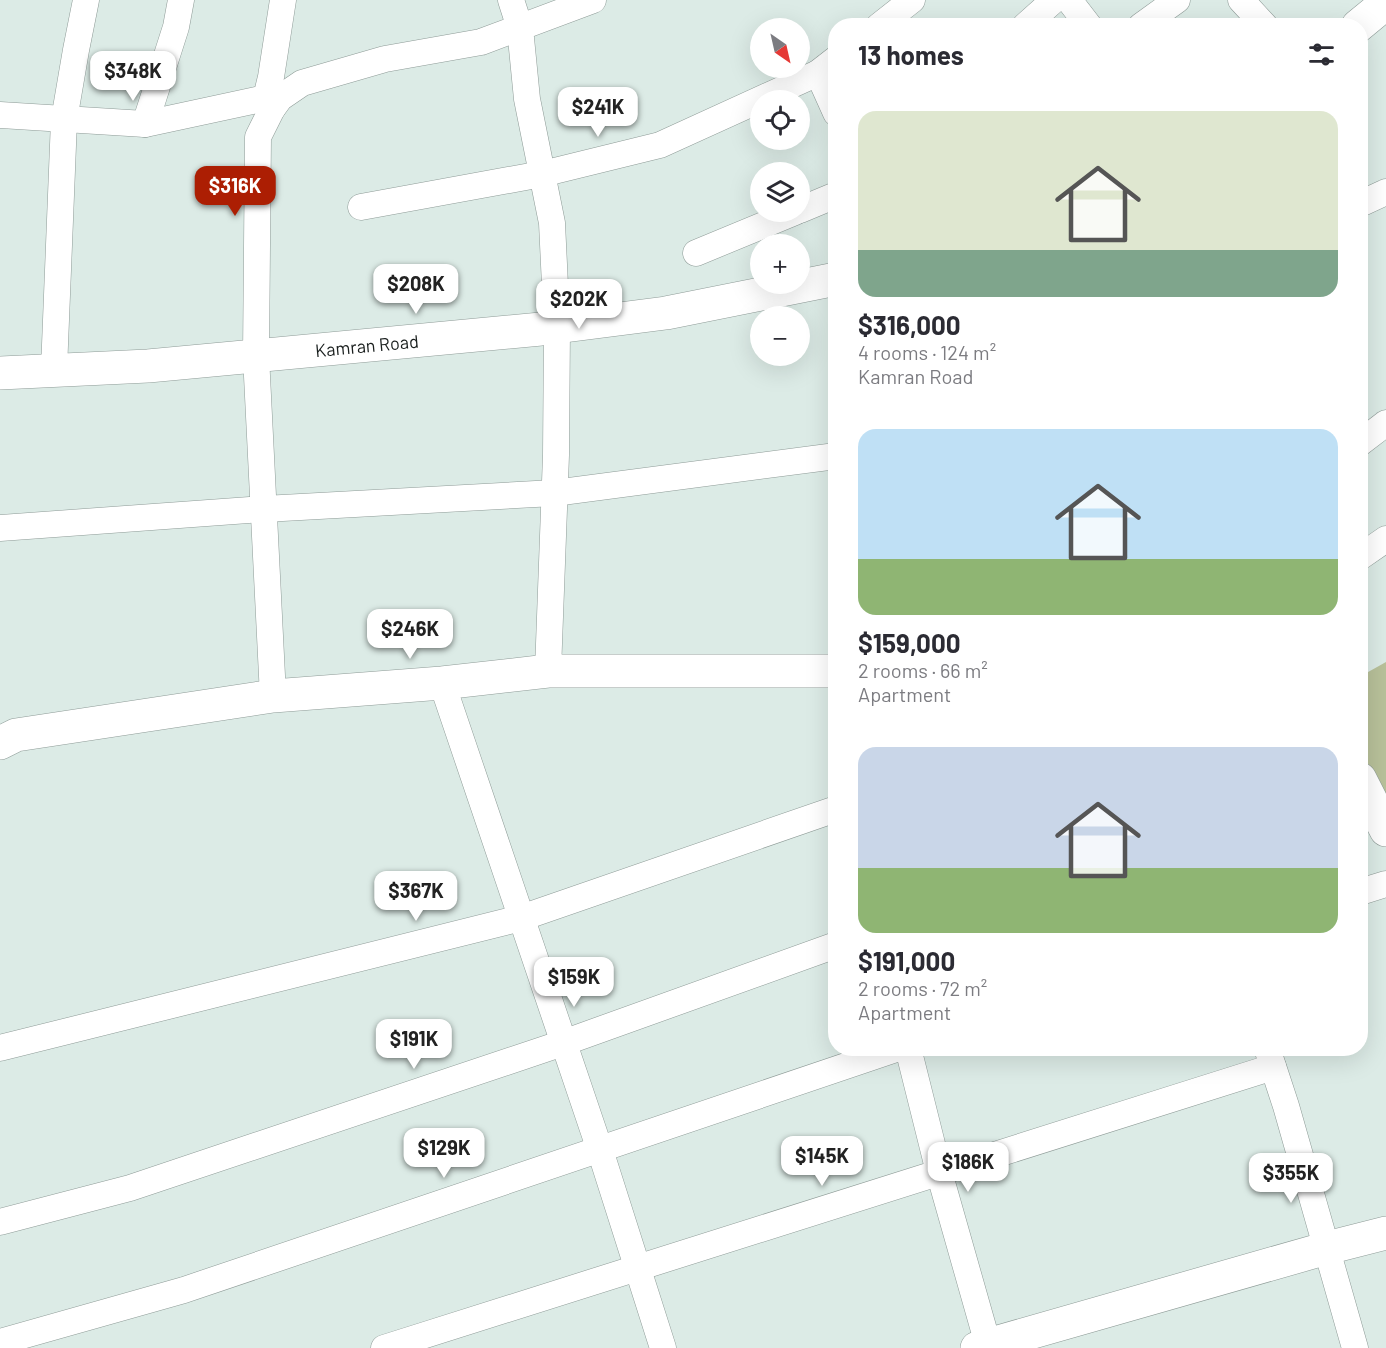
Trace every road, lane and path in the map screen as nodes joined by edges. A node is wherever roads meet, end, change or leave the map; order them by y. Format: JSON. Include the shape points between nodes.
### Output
{"nodes":[{"id":1,"x":86,"y":0,"type":"edge"},
{"id":2,"x":182,"y":0,"type":"edge"},
{"id":3,"x":283,"y":0,"type":"edge"},
{"id":4,"x":510,"y":0,"type":"edge"},
{"id":5,"x":593,"y":0,"type":"edge"},
{"id":6,"x":912,"y":0,"type":"edge"},
{"id":7,"x":1054,"y":0,"type":"edge"},
{"id":8,"x":1069,"y":0,"type":"edge"},
{"id":9,"x":1177,"y":0,"type":"edge"},
{"id":10,"x":1240,"y":0,"type":"edge"},
{"id":11,"x":1386,"y":3,"type":"edge"},
{"id":12,"x":889,"y":18,"type":"edge"},
{"id":13,"x":1033,"y":18,"type":"edge"},
{"id":14,"x":1083,"y":18,"type":"edge"},
{"id":15,"x":1152,"y":18,"type":"edge"},
{"id":16,"x":1257,"y":18,"type":"edge"},
{"id":17,"x":1368,"y":18,"type":"edge"},
{"id":18,"x":520,"y":28,"type":"junction"},
{"id":19,"x":827,"y":66,"type":"edge"},
{"id":20,"x":269,"y":103,"type":"junction"},
{"id":21,"x":0,"y":115,"type":"edge"},
{"id":22,"x":64,"y":120,"type":"junction"},
{"id":23,"x":145,"y":124,"type":"junction"},
{"id":24,"x":542,"y":174,"type":"junction"},
{"id":25,"x":1386,"y":192,"type":"edge"},
{"id":26,"x":828,"y":198,"type":"edge"},
{"id":27,"x":1368,"y":200,"type":"edge"},
{"id":28,"x":810,"y":206,"type":"edge"},
{"id":29,"x":361,"y":207,"type":"dead end"},
{"id":30,"x":771,"y":222,"type":"edge"},
{"id":31,"x":696,"y":253,"type":"dead end"},
{"id":32,"x":828,"y":281,"type":"edge"},
{"id":33,"x":557,"y":327,"type":"junction"},
{"id":34,"x":256,"y":356,"type":"junction"},
{"id":35,"x":54,"y":370,"type":"junction"},
{"id":36,"x":0,"y":373,"type":"edge"},
{"id":37,"x":1386,"y":423,"type":"edge"},
{"id":38,"x":1368,"y":437,"type":"edge"},
{"id":39,"x":828,"y":457,"type":"edge"},
{"id":40,"x":554,"y":493,"type":"junction"},
{"id":41,"x":264,"y":509,"type":"junction"},
{"id":42,"x":0,"y":528,"type":"edge"},
{"id":43,"x":1386,"y":539,"type":"edge"},
{"id":44,"x":1368,"y":551,"type":"edge"},
{"id":45,"x":548,"y":671,"type":"junction"},
{"id":46,"x":828,"y":671,"type":"edge"},
{"id":47,"x":442,"y":682,"type":"junction"},
{"id":48,"x":273,"y":696,"type":"junction"},
{"id":49,"x":0,"y":743,"type":"edge"},
{"id":50,"x":1368,"y":795,"type":"edge"},
{"id":51,"x":828,"y":812,"type":"edge"},
{"id":52,"x":1386,"y":830,"type":"edge"},
{"id":53,"x":1386,"y":884,"type":"edge"},
{"id":54,"x":1368,"y":890,"type":"edge"},
{"id":55,"x":521,"y":918,"type":"junction"},
{"id":56,"x":828,"y":948,"type":"edge"},
{"id":57,"x":563,"y":1043,"type":"junction"},
{"id":58,"x":0,"y":1048,"type":"edge"},
{"id":59,"x":875,"y":1056,"type":"edge"},
{"id":60,"x":910,"y":1056,"type":"edge"},
{"id":61,"x":1270,"y":1058,"type":"edge"},
{"id":62,"x":600,"y":1150,"type":"junction"},
{"id":63,"x":939,"y":1172,"type":"junction"},
{"id":64,"x":0,"y":1222,"type":"edge"},
{"id":65,"x":1386,"y":1233,"type":"edge"},
{"id":66,"x":1327,"y":1248,"type":"junction"},
{"id":67,"x":636,"y":1268,"type":"junction"},
{"id":68,"x":0,"y":1342,"type":"edge"},
{"id":69,"x":985,"y":1347,"type":"edge"},
{"id":70,"x":384,"y":1348,"type":"edge"},
{"id":71,"x":663,"y":1348,"type":"edge"},
{"id":72,"x":1355,"y":1348,"type":"edge"}],
"edges":[{"from":1,"to":22,"type":"street"},
{"from":2,"to":23,"type":"street"},
{"from":3,"to":20,"type":"street"},
{"from":4,"to":18,"type":"street"},
{"from":5,"to":18,"type":"street"},
{"from":6,"to":12,"type":"street"},
{"from":7,"to":13,"type":"street"},
{"from":8,"to":14,"type":"street"},
{"from":9,"to":15,"type":"street"},
{"from":10,"to":16,"type":"street"},
{"from":11,"to":17,"type":"street"},
{"from":18,"to":20,"type":"street","via":[[481,42],[385,59],[302,83]]},
{"from":18,"to":24,"type":"street","via":[[527,99]]},
{"from":19,"to":24,"type":"street","via":[[660,145]]},
{"from":20,"to":23,"type":"street"},
{"from":20,"to":34,"type":"street","via":[[258,137]]},
{"from":21,"to":22,"type":"street"},
{"from":22,"to":23,"type":"street"},
{"from":22,"to":35,"type":"street"},
{"from":24,"to":29,"type":"street"},
{"from":24,"to":33,"type":"street","via":[[552,224]]},
{"from":25,"to":27,"type":"street"},
{"from":26,"to":28,"type":"street"},
{"from":30,"to":31,"type":"street"},
{"from":32,"to":33,"type":"street","name":"Kamran Road","via":[[666,313]]},
{"from":33,"to":34,"type":"street","name":"Kamran Road"},
{"from":33,"to":40,"type":"street"},
{"from":34,"to":35,"type":"street","name":"Kamran Road"},
{"from":34,"to":41,"type":"street"},
{"from":35,"to":36,"type":"street","name":"Kamran Road"},
{"from":37,"to":38,"type":"street"},
{"from":39,"to":40,"type":"street"},
{"from":40,"to":41,"type":"street"},
{"from":40,"to":45,"type":"street"},
{"from":41,"to":42,"type":"street"},
{"from":41,"to":48,"type":"street"},
{"from":43,"to":44,"type":"street"},
{"from":45,"to":46,"type":"street"},
{"from":45,"to":47,"type":"street"},
{"from":47,"to":48,"type":"street"},
{"from":47,"to":55,"type":"street"},
{"from":48,"to":49,"type":"street","via":[[16,735]]},
{"from":50,"to":52,"type":"street"},
{"from":51,"to":55,"type":"street"},
{"from":53,"to":54,"type":"street"},
{"from":55,"to":57,"type":"street"},
{"from":55,"to":58,"type":"street"},
{"from":56,"to":57,"type":"street"},
{"from":57,"to":62,"type":"street"},
{"from":57,"to":64,"type":"street","via":[[130,1188]]},
{"from":59,"to":62,"type":"street"},
{"from":60,"to":63,"type":"street"},
{"from":61,"to":63,"type":"street"},
{"from":61,"to":66,"type":"street"},
{"from":62,"to":67,"type":"street"},
{"from":62,"to":68,"type":"street","via":[[184,1290]]},
{"from":63,"to":67,"type":"street"},
{"from":63,"to":69,"type":"street"},
{"from":65,"to":66,"type":"street"},
{"from":66,"to":69,"type":"street"},
{"from":66,"to":72,"type":"street"},
{"from":67,"to":70,"type":"street"},
{"from":67,"to":71,"type":"street"}]}
